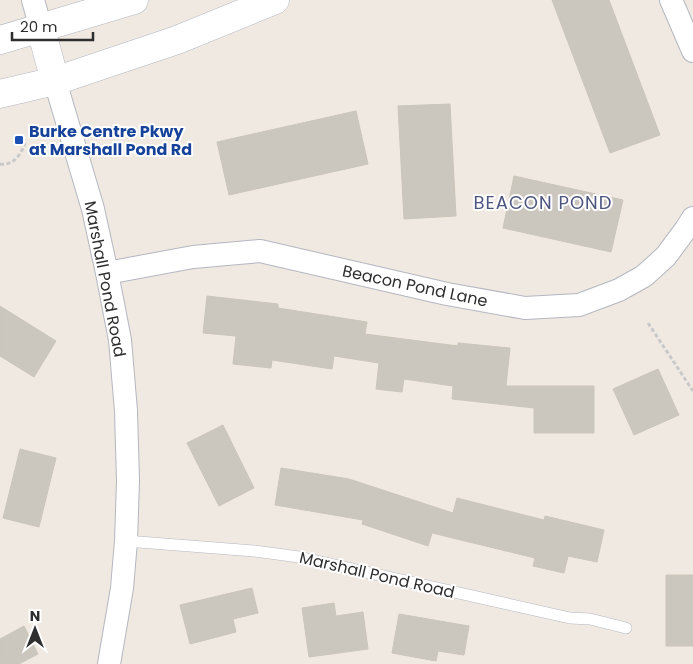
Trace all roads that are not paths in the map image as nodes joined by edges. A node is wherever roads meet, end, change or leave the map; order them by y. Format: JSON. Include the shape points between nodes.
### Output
{"nodes":[{"id":1,"x":32,"y":0,"type":"edge"},
{"id":2,"x":134,"y":0,"type":"edge"},
{"id":3,"x":275,"y":0,"type":"edge"},
{"id":4,"x":672,"y":0,"type":"edge"},
{"id":5,"x":41,"y":29,"type":"junction"},
{"id":6,"x":0,"y":40,"type":"edge"},
{"id":7,"x":693,"y":51,"type":"edge"},
{"id":8,"x":55,"y":81,"type":"junction"},
{"id":9,"x":0,"y":94,"type":"edge"},
{"id":10,"x":693,"y":218,"type":"edge"},
{"id":11,"x":107,"y":273,"type":"junction"},
{"id":12,"x":126,"y":542,"type":"junction"},
{"id":13,"x":626,"y":628,"type":"dead end"},
{"id":14,"x":109,"y":664,"type":"edge"}],
"edges":[{"from":1,"to":5,"type":"street"},
{"from":2,"to":5,"type":"main road"},
{"from":3,"to":8,"type":"main road","via":[[177,40]]},
{"from":4,"to":7,"type":"street"},
{"from":5,"to":6,"type":"main road"},
{"from":5,"to":8,"type":"main road"},
{"from":8,"to":9,"type":"main road"},
{"from":8,"to":11,"type":"street","name":"Marshall Pond Road","via":[[93,209]]},
{"from":10,"to":11,"type":"street","name":"Beacon Pond Lane","via":[[666,256],[644,276],[619,290],[579,305],[524,308],[447,294],[260,251],[194,257]]},
{"from":11,"to":12,"type":"street","name":"Marshall Pond Road","via":[[120,340],[126,411]]},
{"from":12,"to":13,"type":"lane","name":"Marshall Pond Road","via":[[299,557]]},
{"from":12,"to":14,"type":"street","name":"Marshall Pond Road"}]}
